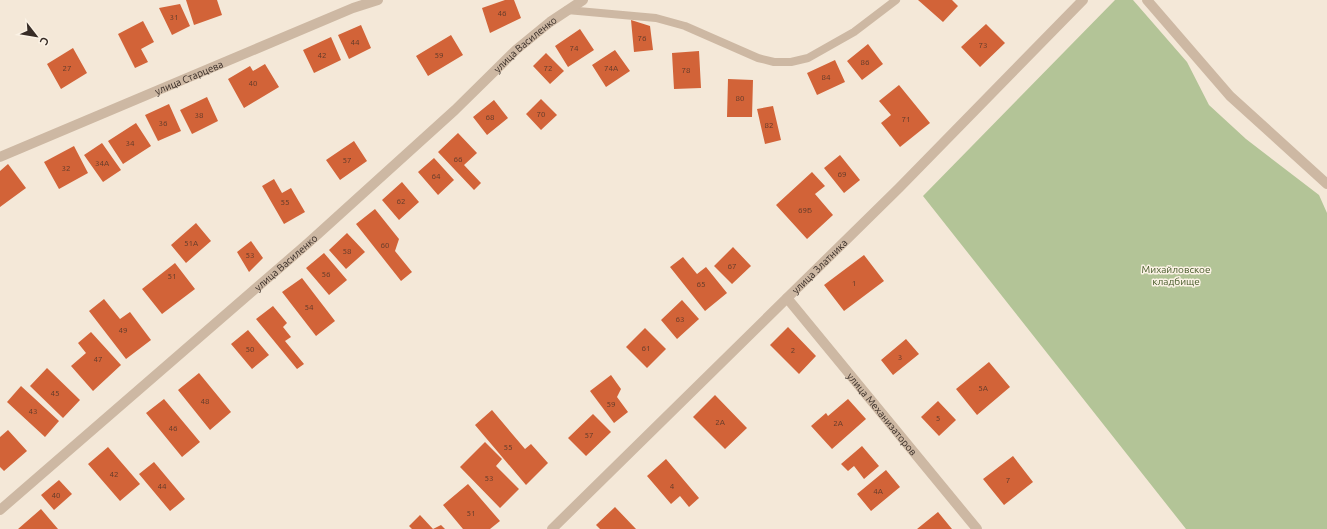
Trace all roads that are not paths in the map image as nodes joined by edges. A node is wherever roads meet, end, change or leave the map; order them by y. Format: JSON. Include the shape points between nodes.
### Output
{"nodes":[{"id":1,"x":378,"y":0,"type":"edge"},
{"id":2,"x":583,"y":0,"type":"edge"},
{"id":3,"x":896,"y":0,"type":"edge"},
{"id":4,"x":1083,"y":0,"type":"edge"},
{"id":5,"x":1148,"y":0,"type":"edge"},
{"id":6,"x":567,"y":10,"type":"junction"},
{"id":7,"x":0,"y":157,"type":"edge"},
{"id":8,"x":1327,"y":184,"type":"edge"},
{"id":9,"x":787,"y":298,"type":"junction"},
{"id":10,"x":0,"y":510,"type":"edge"},
{"id":11,"x":552,"y":529,"type":"edge"},
{"id":12,"x":977,"y":529,"type":"edge"}],
"edges":[{"from":1,"to":7,"type":"street","name":"улица Старцева","via":[[353,8]]},
{"from":2,"to":6,"type":"street","name":"улица Василенко"},
{"from":3,"to":6,"type":"lane","name":"улица Василенко","via":[[854,32],[808,58],[790,62],[758,58],[685,26],[656,18]]},
{"from":4,"to":9,"type":"street","name":"улица Златника"},
{"from":5,"to":8,"type":"street","via":[[1230,96]]},
{"from":6,"to":10,"type":"street","name":"улица Василенко","via":[[517,49],[455,110],[307,244]]},
{"from":9,"to":11,"type":"street","name":"улица Златника"},
{"from":9,"to":12,"type":"street","name":"улица Механизаторов"}]}
